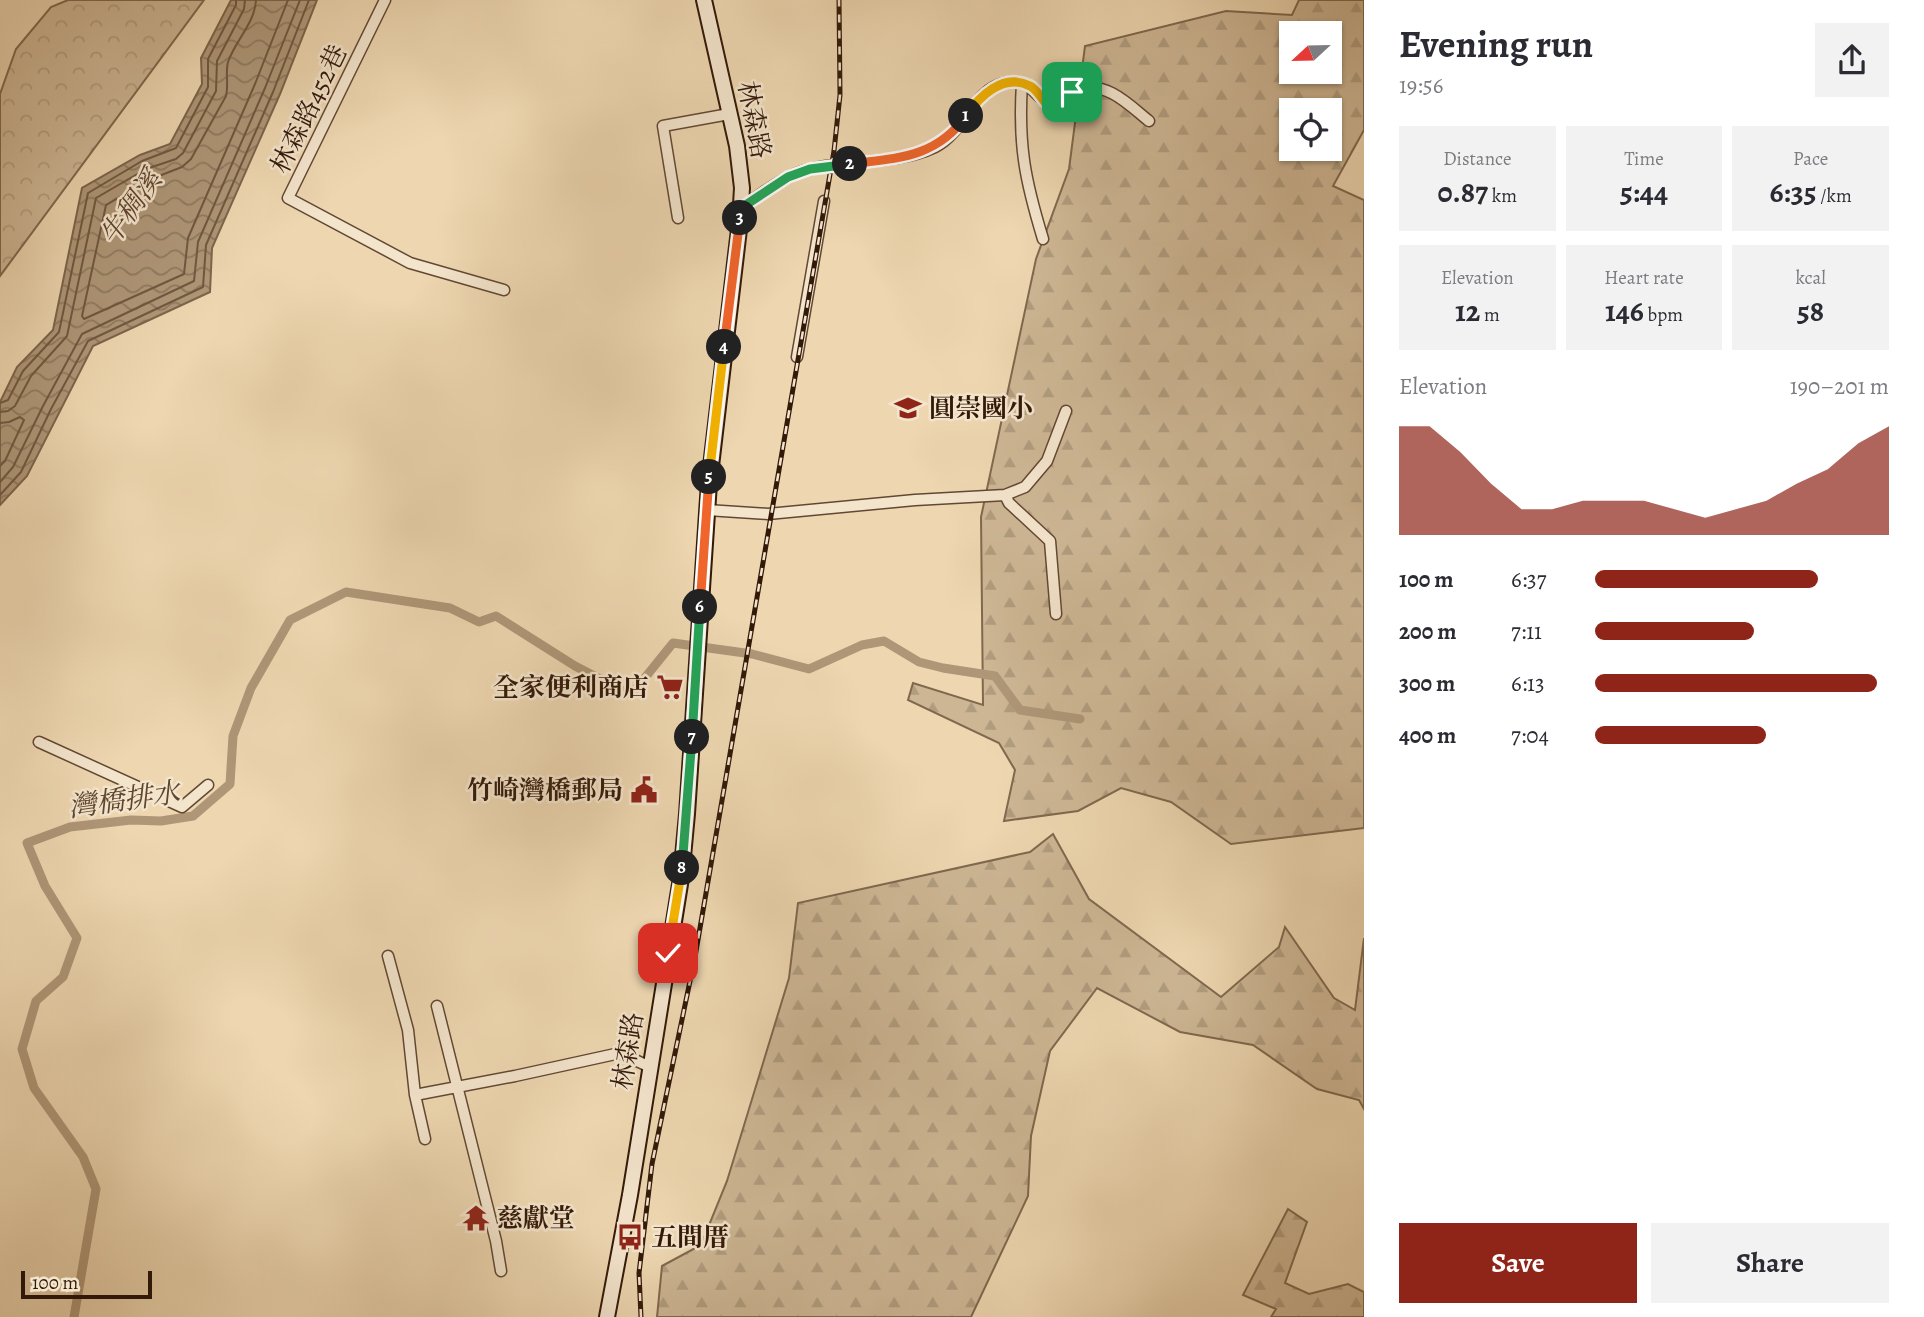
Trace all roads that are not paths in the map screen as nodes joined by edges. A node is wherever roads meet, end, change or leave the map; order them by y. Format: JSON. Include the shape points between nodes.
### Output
{"nodes":[{"id":1,"x":385,"y":0,"type":"edge"},
{"id":2,"x":704,"y":0,"type":"edge"},
{"id":3,"x":1022,"y":83,"type":"junction"},
{"id":4,"x":729,"y":114,"type":"junction"},
{"id":5,"x":1149,"y":121,"type":"dead end"},
{"id":6,"x":824,"y":201,"type":"dead end"},
{"id":7,"x":741,"y":208,"type":"junction"},
{"id":8,"x":678,"y":218,"type":"dead end"},
{"id":9,"x":1043,"y":240,"type":"dead end"},
{"id":10,"x":504,"y":290,"type":"dead end"},
{"id":11,"x":797,"y":357,"type":"dead end"},
{"id":12,"x":1066,"y":411,"type":"dead end"},
{"id":13,"x":1005,"y":495,"type":"junction"},
{"id":14,"x":707,"y":510,"type":"junction"},
{"id":15,"x":1056,"y":614,"type":"dead end"},
{"id":16,"x":39,"y":742,"type":"dead end"},
{"id":17,"x":208,"y":785,"type":"dead end"},
{"id":18,"x":388,"y":956,"type":"dead end"},
{"id":19,"x":437,"y":1006,"type":"dead end"},
{"id":20,"x":650,"y":1067,"type":"junction"},
{"id":21,"x":456,"y":1087,"type":"junction"},
{"id":22,"x":415,"y":1095,"type":"junction"},
{"id":23,"x":425,"y":1139,"type":"dead end"},
{"id":24,"x":500,"y":1271,"type":"dead end"},
{"id":25,"x":607,"y":1317,"type":"edge"}],
"edges":[{"from":1,"to":10,"type":"street","name":"林森路452巷","via":[[288,198],[410,263]]},
{"from":2,"to":4,"type":"main road","name":"林森路"},
{"from":3,"to":5,"type":"street","via":[[1045,102],[1095,87],[1122,98]]},
{"from":3,"to":7,"type":"street","via":[[1003,83],[979,98],[938,146],[911,156],[810,169],[788,177]]},
{"from":3,"to":9,"type":"street","via":[[1023,163]]},
{"from":4,"to":7,"type":"main road","name":"林森路","via":[[737,146]]},
{"from":4,"to":8,"type":"street","via":[[663,125]]},
{"from":6,"to":11,"type":"street"},
{"from":7,"to":14,"type":"main road","name":"林森路"},
{"from":12,"to":13,"type":"street","via":[[1047,461],[1025,487]]},
{"from":13,"to":14,"type":"street","via":[[768,513]]},
{"from":13,"to":15,"type":"street","via":[[1050,541]]},
{"from":14,"to":20,"type":"main road","name":"林森路","via":[[688,814]]},
{"from":16,"to":17,"type":"street","via":[[182,807]]},
{"from":18,"to":22,"type":"street","via":[[408,1030]]},
{"from":19,"to":21,"type":"street"},
{"from":20,"to":21,"type":"street","via":[[620,1053]]},
{"from":20,"to":25,"type":"main road","name":"林森路"},
{"from":21,"to":22,"type":"street"},
{"from":21,"to":24,"type":"street"},
{"from":22,"to":23,"type":"street"}]}
